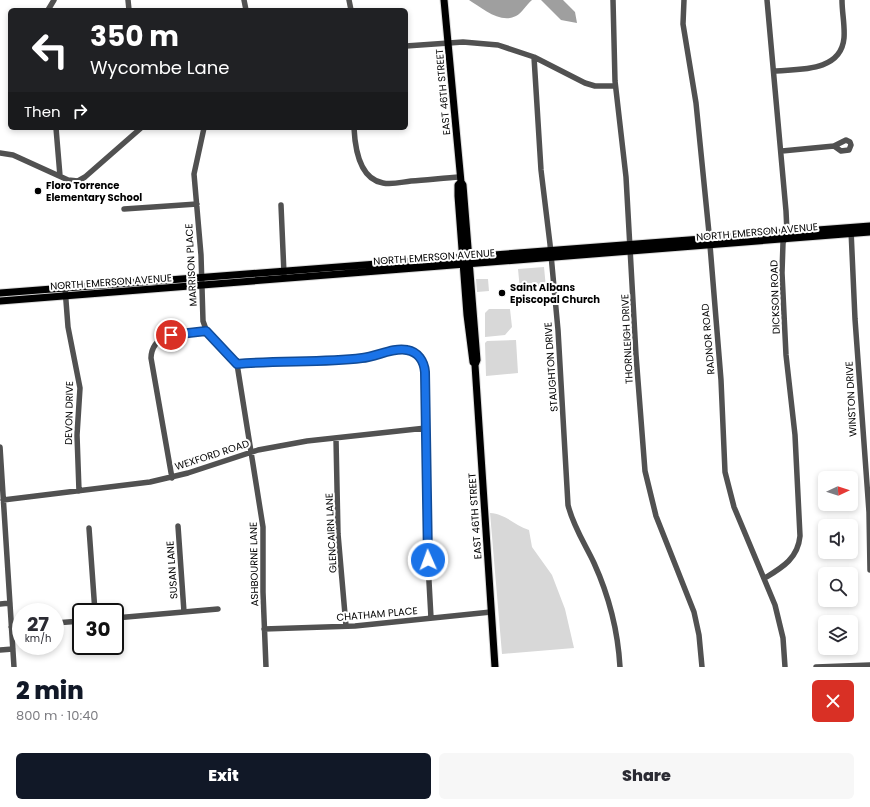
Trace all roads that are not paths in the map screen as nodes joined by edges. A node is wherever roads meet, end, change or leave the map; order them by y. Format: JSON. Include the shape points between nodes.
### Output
{"nodes":[{"id":1,"x":444,"y":0,"type":"edge"},
{"id":2,"x":613,"y":0,"type":"edge"},
{"id":3,"x":684,"y":0,"type":"edge"},
{"id":4,"x":767,"y":0,"type":"edge"},
{"id":5,"x":842,"y":0,"type":"edge"},
{"id":6,"x":448,"y":43,"type":"junction"},
{"id":7,"x":408,"y":46,"type":"edge"},
{"id":8,"x":534,"y":57,"type":"junction"},
{"id":9,"x":774,"y":71,"type":"junction"},
{"id":10,"x":616,"y":86,"type":"junction"},
{"id":11,"x":56,"y":130,"type":"edge"},
{"id":12,"x":139,"y":130,"type":"edge"},
{"id":13,"x":204,"y":130,"type":"edge"},
{"id":14,"x":354,"y":130,"type":"edge"},
{"id":15,"x":834,"y":146,"type":"dead end"},
{"id":16,"x":782,"y":151,"type":"junction"},
{"id":17,"x":0,"y":153,"type":"edge"},
{"id":18,"x":60,"y":176,"type":"junction"},
{"id":19,"x":460,"y":179,"type":"junction"},
{"id":20,"x":197,"y":204,"type":"junction"},
{"id":21,"x":281,"y":205,"type":"dead end"},
{"id":22,"x":124,"y":210,"type":"dead end"},
{"id":23,"x":870,"y":226,"type":"edge"},
{"id":24,"x":851,"y":231,"type":"junction"},
{"id":25,"x":787,"y":232,"type":"junction"},
{"id":26,"x":870,"y":232,"type":"edge"},
{"id":27,"x":784,"y":240,"type":"junction"},
{"id":28,"x":709,"y":242,"type":"junction"},
{"id":29,"x":630,"y":248,"type":"junction"},
{"id":30,"x":551,"y":255,"type":"junction"},
{"id":31,"x":467,"y":261,"type":"junction"},
{"id":32,"x":284,"y":275,"type":"junction"},
{"id":33,"x":202,"y":281,"type":"junction"},
{"id":34,"x":65,"y":292,"type":"junction"},
{"id":35,"x":0,"y":293,"type":"edge"},
{"id":36,"x":0,"y":301,"type":"edge"},
{"id":37,"x":206,"y":331,"type":"junction"},
{"id":38,"x":237,"y":364,"type":"junction"},
{"id":39,"x":426,"y":428,"type":"junction"},
{"id":40,"x":336,"y":439,"type":"junction"},
{"id":41,"x":0,"y":447,"type":"edge"},
{"id":42,"x":251,"y":452,"type":"junction"},
{"id":43,"x":1,"y":471,"type":"edge"},
{"id":44,"x":172,"y":478,"type":"junction"},
{"id":45,"x":79,"y":491,"type":"junction"},
{"id":46,"x":3,"y":500,"type":"junction"},
{"id":47,"x":869,"y":506,"type":"edge"},
{"id":48,"x":178,"y":526,"type":"dead end"},
{"id":49,"x":89,"y":528,"type":"dead end"},
{"id":50,"x":0,"y":558,"type":"edge"},
{"id":51,"x":7,"y":558,"type":"junction"},
{"id":52,"x":870,"y":570,"type":"edge"},
{"id":53,"x":765,"y":578,"type":"junction"},
{"id":54,"x":10,"y":603,"type":"junction"},
{"id":55,"x":94,"y":603,"type":"edge"},
{"id":56,"x":0,"y":604,"type":"edge"},
{"id":57,"x":218,"y":610,"type":"dead end"},
{"id":58,"x":184,"y":612,"type":"junction"},
{"id":59,"x":491,"y":612,"type":"junction"},
{"id":60,"x":124,"y":617,"type":"edge"},
{"id":61,"x":431,"y":618,"type":"junction"},
{"id":62,"x":346,"y":626,"type":"junction"},
{"id":63,"x":11,"y":627,"type":"joint"},
{"id":64,"x":264,"y":629,"type":"junction"},
{"id":65,"x":12,"y":638,"type":"edge"},
{"id":66,"x":12,"y":649,"type":"edge"},
{"id":67,"x":0,"y":650,"type":"edge"},
{"id":68,"x":13,"y":655,"type":"edge"},
{"id":69,"x":870,"y":665,"type":"edge"},
{"id":70,"x":14,"y":667,"type":"edge"},
{"id":71,"x":266,"y":667,"type":"edge"},
{"id":72,"x":495,"y":667,"type":"edge"},
{"id":73,"x":620,"y":667,"type":"edge"},
{"id":74,"x":702,"y":667,"type":"edge"},
{"id":75,"x":785,"y":667,"type":"edge"},
{"id":76,"x":816,"y":667,"type":"edge"}],
"edges":[{"from":1,"to":6,"type":"main road","name":"EAST 46TH STREET"},
{"from":2,"to":10,"type":"street","name":"THORNLEIGH DRIVE","via":[[612,34]]},
{"from":3,"to":28,"type":"street","name":"RADNOR ROAD","via":[[683,24],[696,103]]},
{"from":4,"to":9,"type":"street","name":"DICKSON ROAD"},
{"from":5,"to":9,"type":"street","via":[[844,37],[842,46],[834,58],[814,68]]},
{"from":6,"to":7,"type":"street"},
{"from":6,"to":8,"type":"street","via":[[492,44]]},
{"from":6,"to":19,"type":"main road","name":"EAST 46TH STREET"},
{"from":8,"to":10,"type":"street","via":[[585,83],[595,86]]},
{"from":8,"to":30,"type":"street","name":"STAUGHTON DRIVE","via":[[541,170]]},
{"from":9,"to":16,"type":"street","name":"DICKSON ROAD"},
{"from":10,"to":29,"type":"street","name":"THORNLEIGH DRIVE"},
{"from":11,"to":18,"type":"street"},
{"from":12,"to":18,"type":"street","via":[[83,178],[72,181]]},
{"from":13,"to":20,"type":"street","name":"MARRISON PLACE","via":[[195,168]]},
{"from":14,"to":19,"type":"street","via":[[363,168],[377,181],[389,184]]},
{"from":15,"to":16,"type":"street"},
{"from":16,"to":25,"type":"street","name":"DICKSON ROAD"},
{"from":17,"to":18,"type":"street","via":[[13,155]]},
{"from":19,"to":31,"type":"main road","name":"EAST 46TH STREET","via":[[458,185]]},
{"from":20,"to":22,"type":"street"},
{"from":20,"to":33,"type":"street","name":"MARRISON PLACE"},
{"from":21,"to":32,"type":"street"},
{"from":23,"to":24,"type":"main road","name":"NORTH EMERSON AVENUE"},
{"from":24,"to":25,"type":"main road","name":"NORTH EMERSON AVENUE"},
{"from":24,"to":26,"type":"main road","name":"NORTH EMERSON AVENUE"},
{"from":24,"to":27,"type":"main road","name":"NORTH EMERSON AVENUE"},
{"from":24,"to":47,"type":"street","name":"WINSTON DRIVE"},
{"from":25,"to":27,"type":"street","name":"DICKSON ROAD"},
{"from":25,"to":28,"type":"main road","name":"NORTH EMERSON AVENUE"},
{"from":27,"to":28,"type":"main road","name":"NORTH EMERSON AVENUE"},
{"from":27,"to":53,"type":"street","name":"DICKSON ROAD","via":[[782,273],[786,355],[795,435],[800,536],[798,548],[792,558]]},
{"from":28,"to":29,"type":"main road","name":"NORTH EMERSON AVENUE"},
{"from":28,"to":53,"type":"street","name":"RADNOR ROAD","via":[[727,484],[734,507]]},
{"from":29,"to":30,"type":"main road","name":"NORTH EMERSON AVENUE"},
{"from":29,"to":74,"type":"street","name":"THORNLEIGH DRIVE","via":[[636,355],[648,488],[656,516],[694,612]]},
{"from":30,"to":31,"type":"main road","name":"NORTH EMERSON AVENUE"},
{"from":30,"to":73,"type":"street","name":"STAUGHTON DRIVE","via":[[568,504],[574,524],[592,557],[602,583],[617,632]]},
{"from":31,"to":32,"type":"main road","name":"NORTH EMERSON AVENUE"},
{"from":31,"to":59,"type":"main road","name":"EAST 46TH STREET","via":[[477,360],[475,365]]},
{"from":32,"to":33,"type":"main road","name":"NORTH EMERSON AVENUE"},
{"from":33,"to":34,"type":"main road","name":"NORTH EMERSON AVENUE"},
{"from":33,"to":37,"type":"street","name":"MARRISON PLACE","via":[[203,321]]},
{"from":34,"to":35,"type":"main road","name":"NORTH EMERSON AVENUE"},
{"from":34,"to":36,"type":"main road","name":"NORTH EMERSON AVENUE"},
{"from":34,"to":45,"type":"street","name":"DEVON DRIVE","via":[[68,327],[80,388],[77,435]]},
{"from":37,"to":38,"type":"street"},
{"from":37,"to":44,"type":"street","via":[[165,336],[157,341],[152,351],[151,358]]},
{"from":38,"to":39,"type":"street","via":[[273,360],[364,358],[403,350],[416,354],[425,370]]},
{"from":38,"to":42,"type":"street","name":"ASHBOURNE LANE"},
{"from":39,"to":40,"type":"street","name":"WEXFORD ROAD"},
{"from":39,"to":61,"type":"street","via":[[427,546]]},
{"from":40,"to":42,"type":"street","name":"WEXFORD ROAD","via":[[302,442]]},
{"from":40,"to":62,"type":"street","name":"GLENCAIRN LANE","via":[[338,534]]},
{"from":41,"to":43,"type":"street"},
{"from":42,"to":44,"type":"street","name":"WEXFORD ROAD"},
{"from":42,"to":64,"type":"street","name":"ASHBOURNE LANE","via":[[263,527]]},
{"from":43,"to":46,"type":"street"},
{"from":44,"to":45,"type":"street","name":"WEXFORD ROAD"},
{"from":45,"to":46,"type":"street","name":"WEXFORD ROAD"},
{"from":46,"to":51,"type":"street"},
{"from":47,"to":52,"type":"street","name":"WINSTON DRIVE"},
{"from":48,"to":58,"type":"street","name":"SUSAN LANE"},
{"from":49,"to":55,"type":"street"},
{"from":50,"to":51,"type":"street"},
{"from":51,"to":54,"type":"street"},
{"from":53,"to":75,"type":"street","name":"RADNOR ROAD","via":[[777,610]]},
{"from":54,"to":56,"type":"street"},
{"from":54,"to":63,"type":"street"},
{"from":57,"to":58,"type":"street"},
{"from":58,"to":60,"type":"street"},
{"from":59,"to":61,"type":"street","name":"CHATHAM PLACE"},
{"from":59,"to":72,"type":"main road","name":"EAST 46TH STREET"},
{"from":61,"to":62,"type":"street","name":"CHATHAM PLACE"},
{"from":62,"to":64,"type":"street","name":"CHATHAM PLACE"},
{"from":63,"to":65,"type":"street"},
{"from":64,"to":71,"type":"street","name":"ASHBOURNE LANE"},
{"from":66,"to":67,"type":"street"},
{"from":68,"to":70,"type":"street"},
{"from":69,"to":76,"type":"street"}]}
